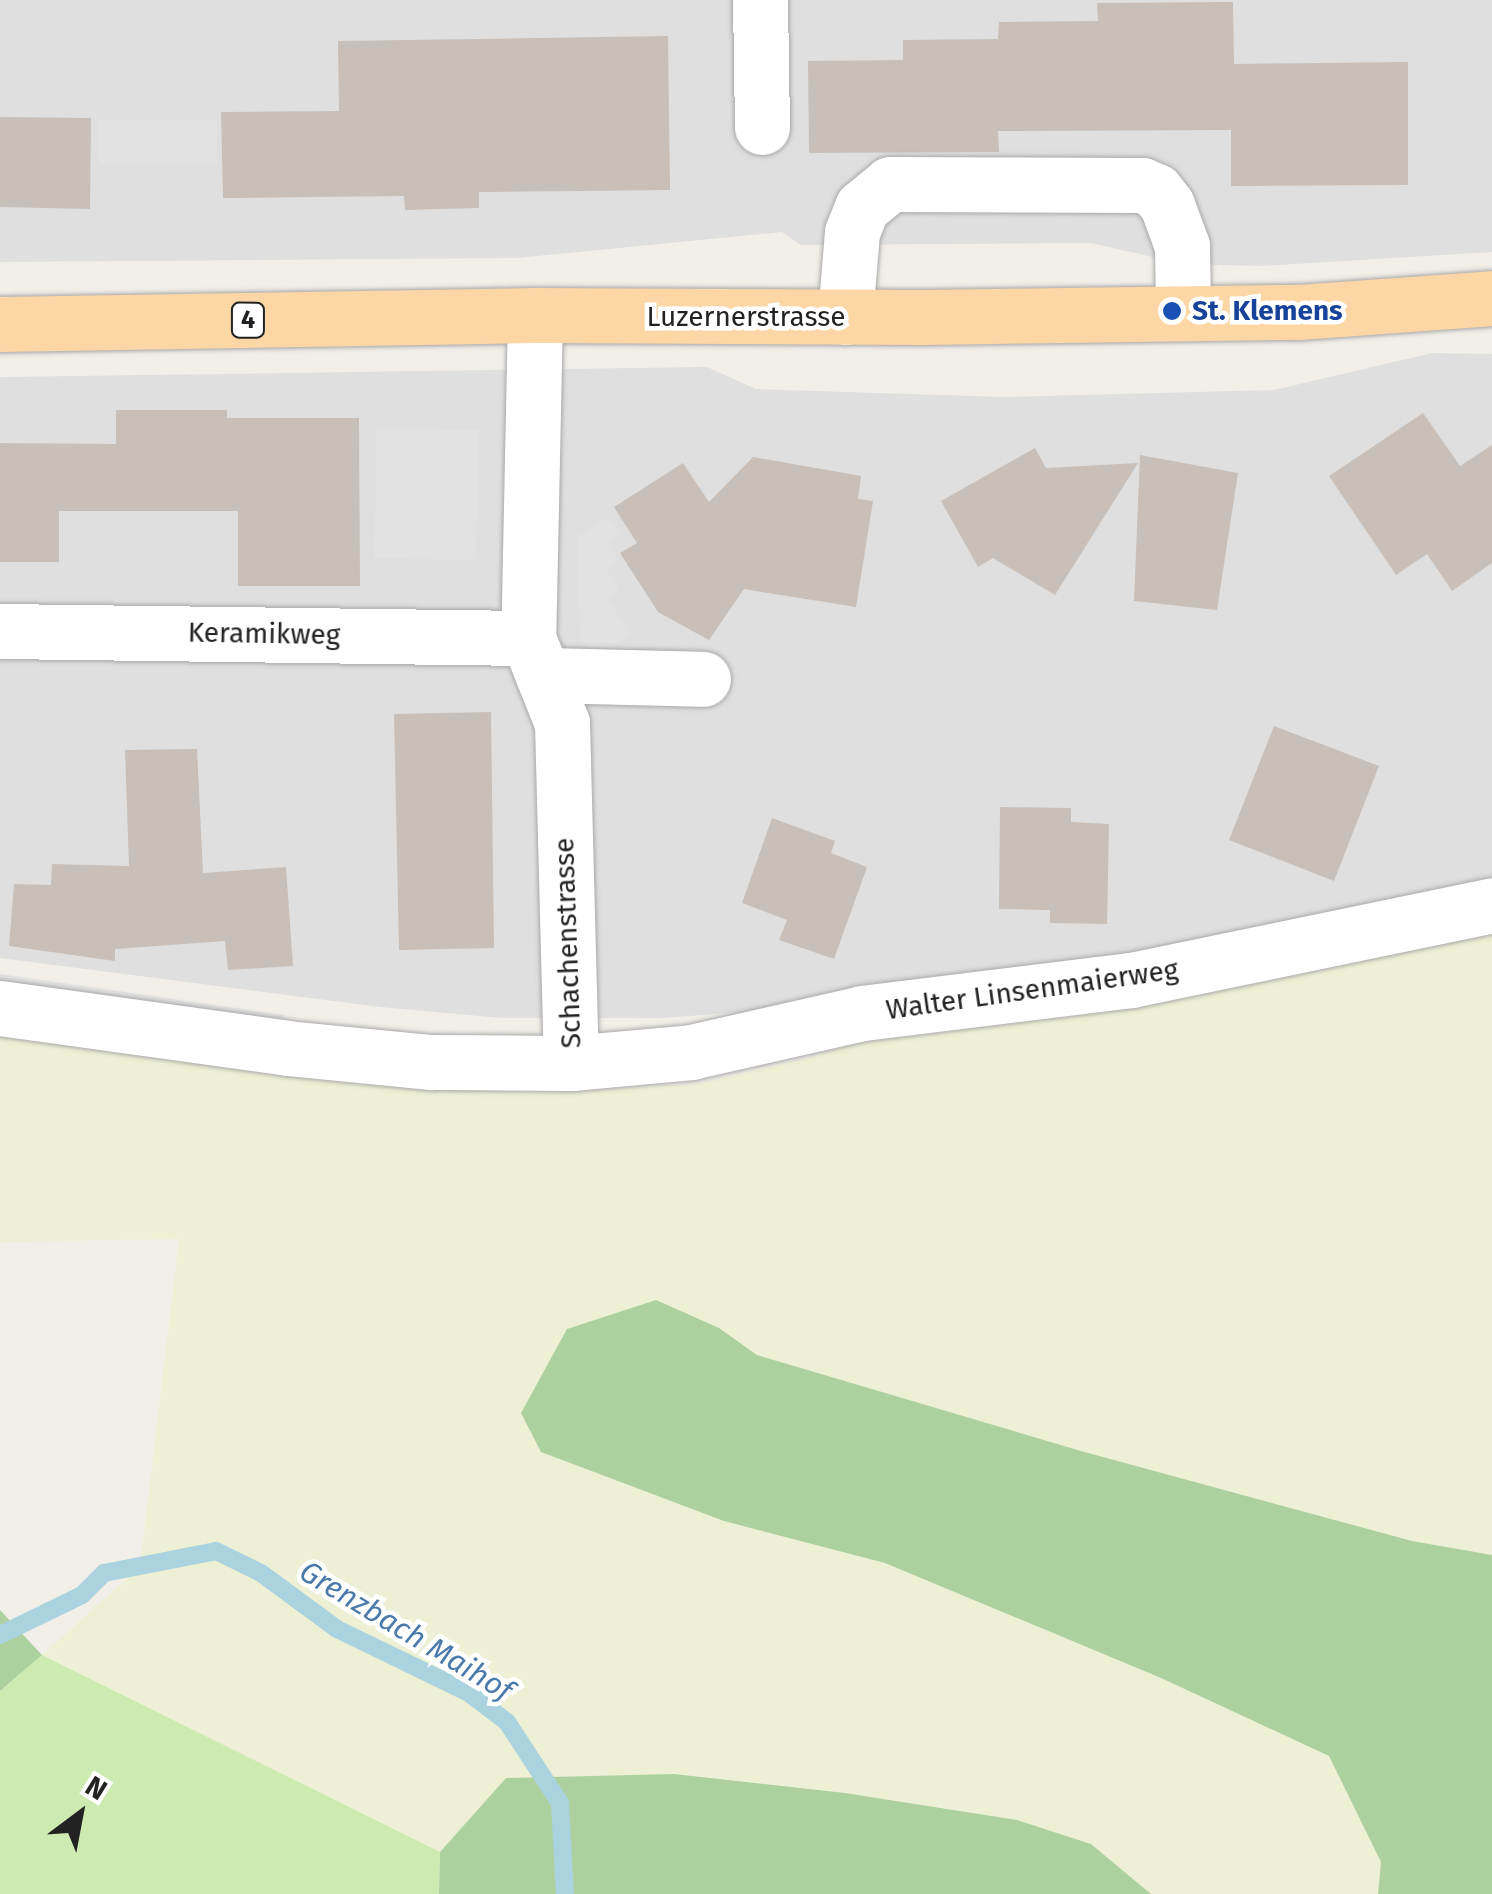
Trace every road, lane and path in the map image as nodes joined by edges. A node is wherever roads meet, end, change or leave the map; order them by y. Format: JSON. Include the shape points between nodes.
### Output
{"nodes":[{"id":1,"x":760,"y":0,"type":"edge"},
{"id":2,"x":762,"y":127,"type":"dead end"},
{"id":3,"x":1492,"y":298,"type":"edge"},
{"id":4,"x":1183,"y":312,"type":"junction"},
{"id":5,"x":535,"y":315,"type":"junction"},
{"id":6,"x":845,"y":317,"type":"junction"},
{"id":7,"x":0,"y":324,"type":"edge"},
{"id":8,"x":0,"y":631,"type":"edge"},
{"id":9,"x":535,"y":656,"type":"junction"},
{"id":10,"x":703,"y":679,"type":"dead end"},
{"id":11,"x":1492,"y":904,"type":"edge"},
{"id":12,"x":0,"y":1008,"type":"edge"},
{"id":13,"x":571,"y":1063,"type":"junction"}],
"edges":[{"from":1,"to":2,"type":"street"},
{"from":3,"to":4,"type":"main road","name":"Luzernerstrasse","number":"4","via":[[1298,312]]},
{"from":4,"to":6,"type":"main road","name":"Luzernerstrasse","number":"4"},
{"from":4,"to":6,"type":"street","via":[[1182,246],[1156,191],[1142,185],[890,184],[862,207],[852,232]]},
{"from":5,"to":6,"type":"main road","name":"Luzernerstrasse","number":"4"},
{"from":5,"to":7,"type":"main road","name":"Luzernerstrasse","number":"4"},
{"from":5,"to":9,"type":"street","name":"Schachenstrasse"},
{"from":8,"to":9,"type":"street","name":"Keramikweg"},
{"from":9,"to":10,"type":"street","name":"Keramikweg"},
{"from":9,"to":13,"type":"street","name":"Schachenstrasse","via":[[562,724]]},
{"from":11,"to":13,"type":"street","name":"Walter Linsenmaierweg","via":[[1131,980],[862,1013],[692,1052]]},
{"from":12,"to":13,"type":"street","name":"Schachenstrasse","via":[[431,1062]]}]}
